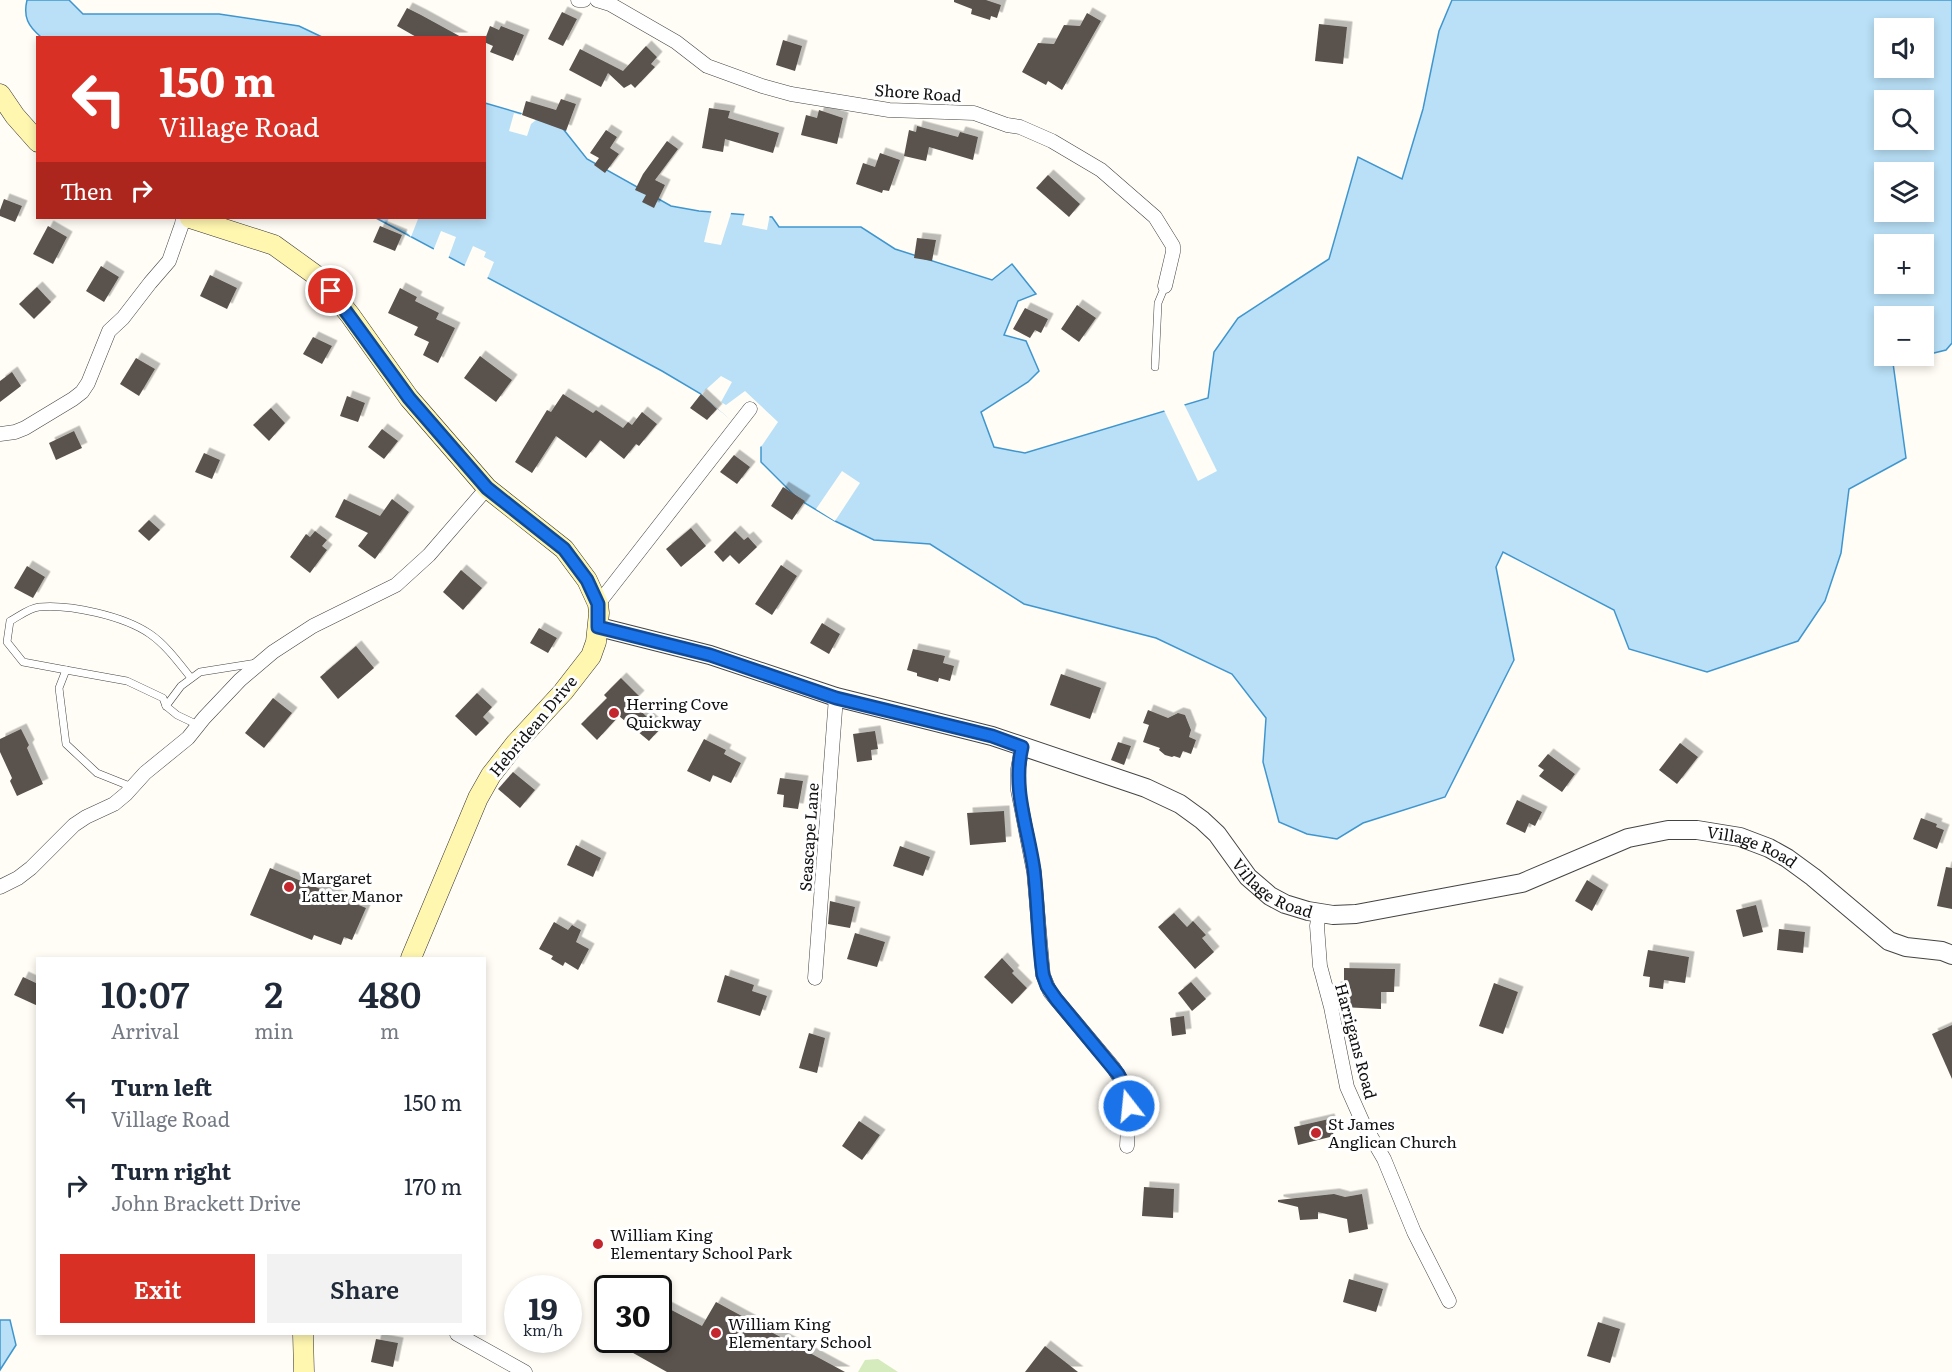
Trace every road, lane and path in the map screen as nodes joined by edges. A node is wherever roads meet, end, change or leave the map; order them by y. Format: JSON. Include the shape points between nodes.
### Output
{"nodes":[{"id":1,"x":578,"y":0,"type":"edge"},
{"id":2,"x":584,"y":0,"type":"edge"},
{"id":3,"x":606,"y":1,"type":"edge"},
{"id":4,"x":1,"y":96,"type":"edge"},
{"id":5,"x":36,"y":140,"type":"edge"},
{"id":6,"x":183,"y":219,"type":"edge"},
{"id":7,"x":193,"y":219,"type":"edge"},
{"id":8,"x":1166,"y":286,"type":"joint"},
{"id":9,"x":1155,"y":367,"type":"dead end"},
{"id":10,"x":750,"y":409,"type":"dead end"},
{"id":11,"x":0,"y":434,"type":"edge"},
{"id":12,"x":487,"y":488,"type":"junction"},
{"id":13,"x":598,"y":604,"type":"junction"},
{"id":14,"x":598,"y":627,"type":"junction"},
{"id":15,"x":260,"y":663,"type":"junction"},
{"id":16,"x":66,"y":670,"type":"junction"},
{"id":17,"x":191,"y":678,"type":"junction"},
{"id":18,"x":836,"y":698,"type":"junction"},
{"id":19,"x":166,"y":706,"type":"junction"},
{"id":20,"x":198,"y":725,"type":"junction"},
{"id":21,"x":1022,"y":747,"type":"junction"},
{"id":22,"x":132,"y":787,"type":"junction"},
{"id":23,"x":0,"y":887,"type":"edge"},
{"id":24,"x":1319,"y":913,"type":"junction"},
{"id":25,"x":1952,"y":955,"type":"edge"},
{"id":26,"x":411,"y":957,"type":"edge"},
{"id":27,"x":815,"y":978,"type":"dead end"},
{"id":28,"x":1127,"y":1146,"type":"dead end"},
{"id":29,"x":1449,"y":1301,"type":"dead end"},
{"id":30,"x":303,"y":1335,"type":"edge"},
{"id":31,"x":459,"y":1335,"type":"edge"},
{"id":32,"x":304,"y":1372,"type":"edge"},
{"id":33,"x":525,"y":1372,"type":"edge"}],
"edges":[{"from":1,"to":2,"type":"street"},
{"from":3,"to":8,"type":"street","name":"Shore Road","via":[[676,42],[707,66],[762,86],[890,110],[974,113],[1052,141],[1101,170],[1155,218],[1173,246]]},
{"from":4,"to":5,"type":"main road"},
{"from":6,"to":11,"type":"street","via":[[169,261],[109,331],[82,392],[25,428]]},
{"from":7,"to":12,"type":"main road","via":[[274,245],[321,279],[409,398]]},
{"from":8,"to":9,"type":"lane","via":[[1158,303]]},
{"from":10,"to":13,"type":"street"},
{"from":12,"to":13,"type":"main road","via":[[564,549],[587,580]]},
{"from":12,"to":15,"type":"street","via":[[429,555],[396,585],[306,631]]},
{"from":13,"to":14,"type":"main road","name":"Hebridean Drive"},
{"from":14,"to":18,"type":"street","name":"Village Road","via":[[710,655]]},
{"from":14,"to":26,"type":"main road","name":"Hebridean Drive","via":[[591,656],[580,672],[490,775]]},
{"from":15,"to":17,"type":"lane","via":[[200,672]]},
{"from":15,"to":20,"type":"street"},
{"from":16,"to":17,"type":"lane","via":[[23,662],[7,642],[10,621],[36,607],[75,609],[124,621],[151,634]]},
{"from":16,"to":19,"type":"lane","via":[[127,681],[163,698]]},
{"from":16,"to":22,"type":"lane","via":[[59,688],[66,744],[97,773]]},
{"from":17,"to":19,"type":"lane"},
{"from":18,"to":21,"type":"street","name":"Village Road"},
{"from":18,"to":27,"type":"street","name":"Seascape Lane"},
{"from":19,"to":20,"type":"lane"},
{"from":20,"to":22,"type":"street"},
{"from":21,"to":24,"type":"street","name":"Village Road","via":[[1146,788],[1180,804],[1217,834],[1260,889],[1286,904]]},
{"from":21,"to":28,"type":"street","via":[[1018,790],[1034,872],[1043,975],[1056,999],[1124,1085],[1129,1106]]},
{"from":22,"to":23,"type":"street","via":[[114,804],[74,825],[31,868]]},
{"from":24,"to":25,"type":"street","name":"Village Road","via":[[1367,913],[1522,883],[1618,841],[1668,830],[1697,830],[1740,837],[1769,848],[1813,877],[1889,941]]},
{"from":24,"to":29,"type":"street","name":"Harrigans Road","via":[[1320,966],[1347,1087]]},
{"from":30,"to":32,"type":"main road"},
{"from":31,"to":33,"type":"street"}]}
